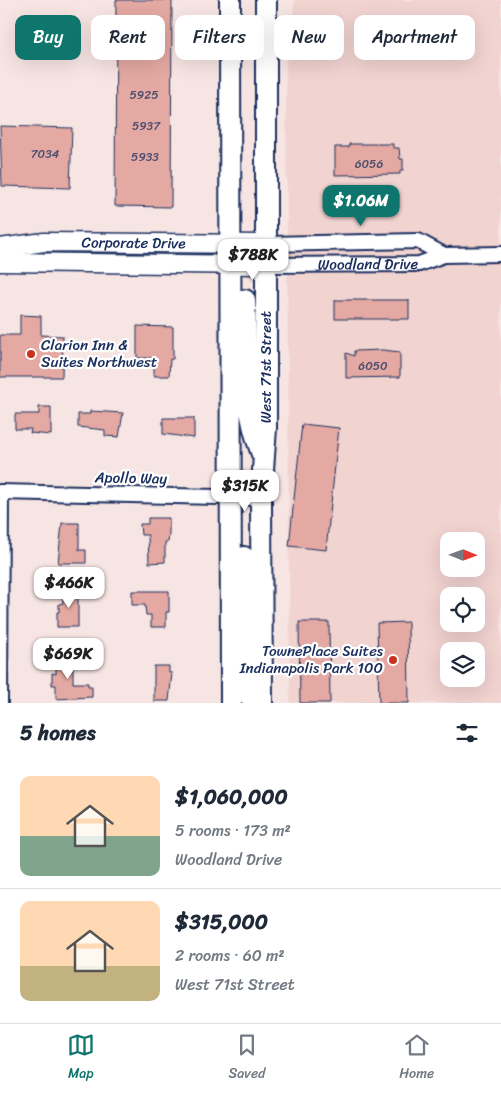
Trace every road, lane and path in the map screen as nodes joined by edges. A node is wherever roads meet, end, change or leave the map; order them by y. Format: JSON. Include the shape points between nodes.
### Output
{"nodes":[{"id":1,"x":230,"y":0,"type":"edge"},
{"id":2,"x":266,"y":0,"type":"edge"},
{"id":3,"x":231,"y":244,"type":"junction"},
{"id":4,"x":267,"y":244,"type":"junction"},
{"id":5,"x":0,"y":248,"type":"edge"},
{"id":6,"x":501,"y":254,"type":"edge"},
{"id":7,"x":444,"y":255,"type":"junction"},
{"id":8,"x":0,"y":262,"type":"edge"},
{"id":9,"x":236,"y":264,"type":"junction"},
{"id":10,"x":266,"y":265,"type":"junction"},
{"id":11,"x":262,"y":456,"type":"junction"},
{"id":12,"x":1,"y":492,"type":"edge"},
{"id":13,"x":231,"y":497,"type":"junction"},
{"id":14,"x":261,"y":498,"type":"junction"},
{"id":15,"x":231,"y":590,"type":"junction"},
{"id":16,"x":262,"y":665,"type":"junction"},
{"id":17,"x":0,"y":703,"type":"edge"},
{"id":18,"x":231,"y":703,"type":"edge"},
{"id":19,"x":249,"y":703,"type":"edge"},
{"id":20,"x":262,"y":703,"type":"edge"}],
"edges":[{"from":1,"to":3,"type":"main road"},
{"from":2,"to":4,"type":"main road","name":"West 71st Street"},
{"from":3,"to":4,"type":"street","name":"Corporate Drive"},
{"from":3,"to":5,"type":"street","name":"Corporate Drive","via":[[44,242]]},
{"from":3,"to":9,"type":"main road"},
{"from":4,"to":7,"type":"street","name":"Woodland Drive","via":[[418,241]]},
{"from":4,"to":10,"type":"main road","name":"West 71st Street"},
{"from":6,"to":7,"type":"street","name":"Woodland Drive"},
{"from":7,"to":10,"type":"street","name":"Woodland Drive","via":[[419,264]]},
{"from":8,"to":9,"type":"street","name":"Corporate Drive"},
{"from":9,"to":10,"type":"street","name":"Woodland Drive"},
{"from":9,"to":11,"type":"main road","via":[[245,302],[246,389],[252,429]]},
{"from":9,"to":13,"type":"main road"},
{"from":10,"to":11,"type":"main road","name":"West 71st Street","via":[[266,428]]},
{"from":11,"to":14,"type":"main road","name":"West 71st Street"},
{"from":12,"to":13,"type":"street","name":"Apollo Way"},
{"from":12,"to":17,"type":"street"},
{"from":13,"to":14,"type":"street","name":"Apollo Way"},
{"from":13,"to":15,"type":"main road"},
{"from":13,"to":16,"type":"main road","via":[[243,515],[247,598]]},
{"from":14,"to":16,"type":"main road","name":"West 71st Street"},
{"from":15,"to":18,"type":"main road"},
{"from":15,"to":19,"type":"main road","via":[[246,647]]},
{"from":16,"to":20,"type":"main road","name":"West 71st Street"}]}
